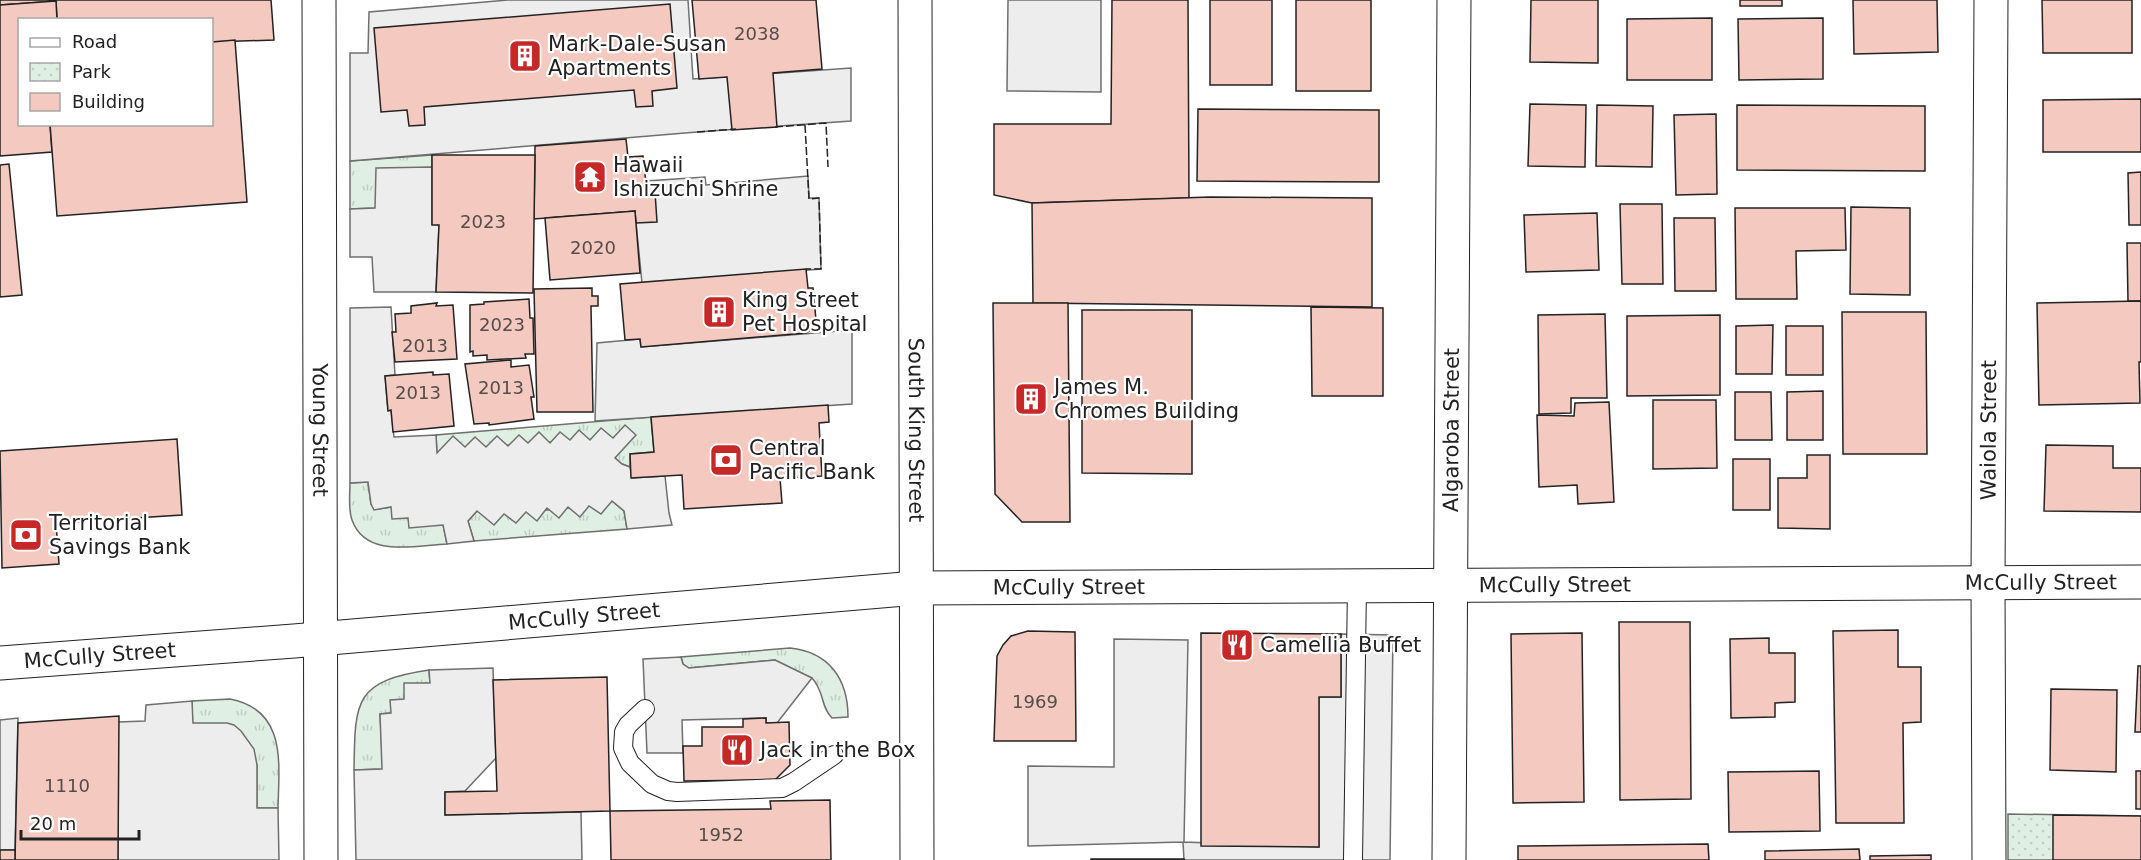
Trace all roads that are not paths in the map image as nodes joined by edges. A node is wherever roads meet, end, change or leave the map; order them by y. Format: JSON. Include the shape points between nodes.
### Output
{"nodes":[{"id":1,"x":319,"y":0,"type":"edge"},
{"id":2,"x":915,"y":0,"type":"edge"},
{"id":3,"x":1454,"y":0,"type":"edge"},
{"id":4,"x":1991,"y":0,"type":"edge"},
{"id":5,"x":2141,"y":582,"type":"edge"},
{"id":6,"x":1988,"y":583,"type":"junction"},
{"id":7,"x":1451,"y":585,"type":"junction"},
{"id":8,"x":1358,"y":586,"type":"junction"},
{"id":9,"x":916,"y":588,"type":"junction"},
{"id":10,"x":321,"y":638,"type":"junction"},
{"id":11,"x":0,"y":663,"type":"edge"},
{"id":12,"x":645,"y":709,"type":"dead end"},
{"id":13,"x":834,"y":755,"type":"dead end"},
{"id":14,"x":321,"y":860,"type":"edge"},
{"id":15,"x":917,"y":860,"type":"edge"},
{"id":16,"x":1353,"y":860,"type":"edge"},
{"id":17,"x":1449,"y":860,"type":"edge"},
{"id":18,"x":1989,"y":860,"type":"edge"}],
"edges":[{"from":1,"to":10,"type":"main road","name":"Young Street"},
{"from":2,"to":9,"type":"main road","name":"South King Street"},
{"from":3,"to":7,"type":"main road","name":"Algaroba Street"},
{"from":4,"to":6,"type":"main road","name":"Waiola Street"},
{"from":5,"to":6,"type":"main road","name":"McCully Street"},
{"from":6,"to":7,"type":"main road","name":"McCully Street"},
{"from":6,"to":18,"type":"main road","name":"Waiola Street"},
{"from":7,"to":8,"type":"main road","name":"McCully Street"},
{"from":7,"to":17,"type":"main road","name":"Algaroba Street"},
{"from":8,"to":9,"type":"main road","name":"McCully Street"},
{"from":8,"to":16,"type":"lane"},
{"from":9,"to":10,"type":"main road","name":"McCully Street"},
{"from":9,"to":15,"type":"main road","name":"South King Street"},
{"from":10,"to":11,"type":"main road","name":"McCully Street"},
{"from":10,"to":14,"type":"main road","name":"Young Street"},
{"from":12,"to":13,"type":"lane","via":[[624,732],[623,748],[644,779],[668,791],[782,788]]}]}
